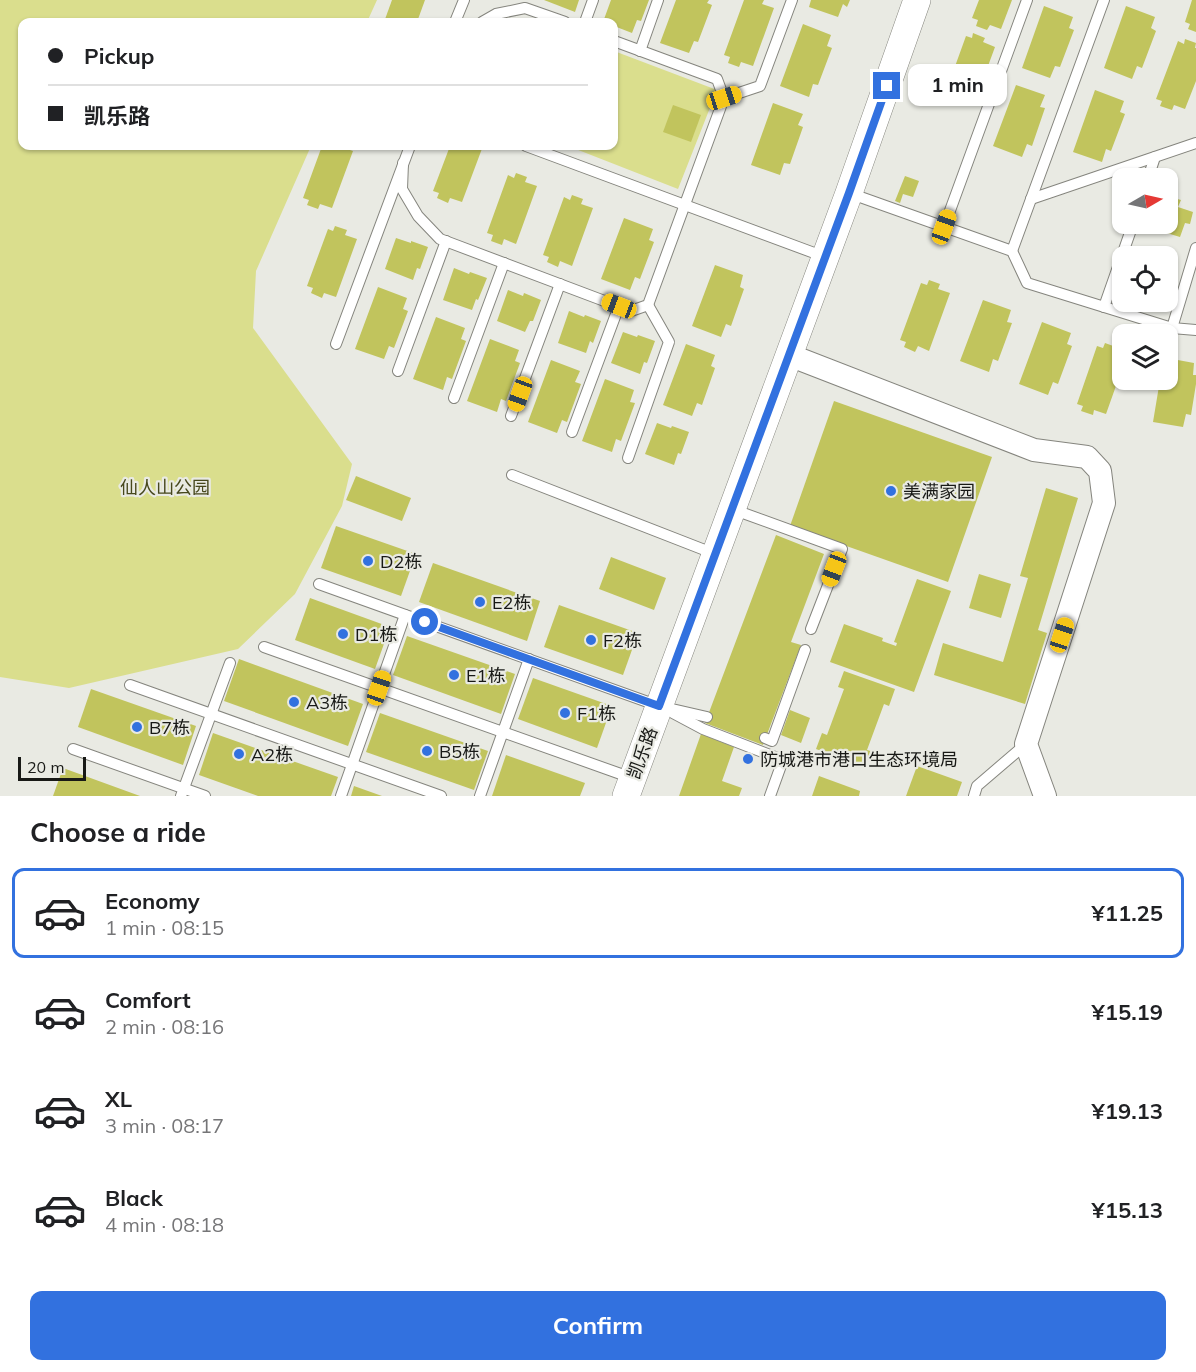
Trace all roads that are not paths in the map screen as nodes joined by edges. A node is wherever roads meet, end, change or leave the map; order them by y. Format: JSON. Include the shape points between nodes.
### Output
{"nodes":[{"id":1,"x":464,"y":0,"type":"edge"},
{"id":2,"x":593,"y":0,"type":"edge"},
{"id":3,"x":658,"y":0,"type":"edge"},
{"id":4,"x":792,"y":0,"type":"edge"},
{"id":5,"x":917,"y":0,"type":"edge"},
{"id":6,"x":1027,"y":0,"type":"edge"},
{"id":7,"x":1104,"y":0,"type":"edge"},
{"id":8,"x":527,"y":4,"type":"edge"},
{"id":9,"x":457,"y":18,"type":"edge"},
{"id":10,"x":489,"y":18,"type":"edge"},
{"id":11,"x":557,"y":18,"type":"edge"},
{"id":12,"x":586,"y":18,"type":"edge"},
{"id":13,"x":618,"y":43,"type":"edge"},
{"id":14,"x":640,"y":51,"type":"junction"},
{"id":15,"x":724,"y":98,"type":"junction"},
{"id":16,"x":1196,"y":131,"type":"edge"},
{"id":17,"x":1193,"y":145,"type":"edge"},
{"id":18,"x":408,"y":150,"type":"edge"},
{"id":19,"x":537,"y":150,"type":"edge"},
{"id":20,"x":1155,"y":157,"type":"junction"},
{"id":21,"x":403,"y":163,"type":"junction"},
{"id":22,"x":1151,"y":168,"type":"edge"},
{"id":23,"x":849,"y":193,"type":"junction"},
{"id":24,"x":1031,"y":199,"type":"junction"},
{"id":25,"x":685,"y":205,"type":"junction"},
{"id":26,"x":944,"y":227,"type":"junction"},
{"id":27,"x":1130,"y":234,"type":"edge"},
{"id":28,"x":446,"y":241,"type":"junction"},
{"id":29,"x":1196,"y":248,"type":"edge"},
{"id":30,"x":1012,"y":251,"type":"junction"},
{"id":31,"x":825,"y":257,"type":"junction"},
{"id":32,"x":504,"y":263,"type":"junction"},
{"id":33,"x":560,"y":284,"type":"junction"},
{"id":34,"x":648,"y":305,"type":"junction"},
{"id":35,"x":619,"y":306,"type":"junction"},
{"id":36,"x":1104,"y":307,"type":"junction"},
{"id":37,"x":1159,"y":324,"type":"edge"},
{"id":38,"x":1173,"y":324,"type":"edge"},
{"id":39,"x":1178,"y":328,"type":"edge"},
{"id":40,"x":1196,"y":330,"type":"edge"},
{"id":41,"x":336,"y":344,"type":"dead end"},
{"id":42,"x":789,"y":356,"type":"junction"},
{"id":43,"x":398,"y":371,"type":"dead end"},
{"id":44,"x":454,"y":398,"type":"dead end"},
{"id":45,"x":512,"y":416,"type":"dead end"},
{"id":46,"x":572,"y":432,"type":"dead end"},
{"id":47,"x":628,"y":458,"type":"dead end"},
{"id":48,"x":513,"y":474,"type":"dead end"},
{"id":49,"x":732,"y":509,"type":"junction"},
{"id":50,"x":715,"y":554,"type":"junction"},
{"id":51,"x":319,"y":584,"type":"dead end"},
{"id":52,"x":405,"y":615,"type":"junction"},
{"id":53,"x":811,"y":628,"type":"dead end"},
{"id":54,"x":264,"y":647,"type":"dead end"},
{"id":55,"x":805,"y":650,"type":"dead end"},
{"id":56,"x":529,"y":659,"type":"junction"},
{"id":57,"x":230,"y":663,"type":"dead end"},
{"id":58,"x":130,"y":685,"type":"dead end"},
{"id":59,"x":379,"y":688,"type":"junction"},
{"id":60,"x":659,"y":706,"type":"junction"},
{"id":61,"x":211,"y":714,"type":"junction"},
{"id":62,"x":707,"y":717,"type":"dead end"},
{"id":63,"x":503,"y":732,"type":"junction"},
{"id":64,"x":765,"y":738,"type":"dead end"},
{"id":65,"x":1026,"y":744,"type":"junction"},
{"id":66,"x":73,"y":749,"type":"dead end"},
{"id":67,"x":352,"y":764,"type":"junction"},
{"id":68,"x":629,"y":787,"type":"edge"},
{"id":69,"x":183,"y":792,"type":"edge"},
{"id":70,"x":205,"y":796,"type":"edge"},
{"id":71,"x":341,"y":796,"type":"edge"},
{"id":72,"x":441,"y":796,"type":"edge"},
{"id":73,"x":480,"y":796,"type":"edge"},
{"id":74,"x":770,"y":796,"type":"edge"},
{"id":75,"x":974,"y":796,"type":"edge"},
{"id":76,"x":1045,"y":796,"type":"edge"}],
"edges":[{"from":1,"to":9,"type":"lane"},
{"from":2,"to":12,"type":"lane"},
{"from":3,"to":14,"type":"lane"},
{"from":4,"to":15,"type":"lane","via":[[760,86]]},
{"from":5,"to":23,"type":"street","name":"凯乐路"},
{"from":6,"to":26,"type":"lane"},
{"from":7,"to":24,"type":"lane"},
{"from":8,"to":10,"type":"lane"},
{"from":8,"to":11,"type":"lane"},
{"from":13,"to":14,"type":"lane"},
{"from":14,"to":15,"type":"lane","via":[[717,79]]},
{"from":15,"to":25,"type":"lane"},
{"from":16,"to":17,"type":"lane"},
{"from":17,"to":20,"type":"lane"},
{"from":18,"to":21,"type":"lane"},
{"from":19,"to":25,"type":"lane"},
{"from":20,"to":22,"type":"lane"},
{"from":20,"to":24,"type":"lane"},
{"from":21,"to":28,"type":"lane","via":[[402,189],[418,216]]},
{"from":21,"to":41,"type":"lane"},
{"from":23,"to":26,"type":"lane"},
{"from":23,"to":31,"type":"street","name":"凯乐路"},
{"from":24,"to":30,"type":"lane"},
{"from":25,"to":31,"type":"lane"},
{"from":25,"to":34,"type":"lane"},
{"from":26,"to":30,"type":"lane"},
{"from":27,"to":36,"type":"lane"},
{"from":28,"to":32,"type":"lane"},
{"from":28,"to":43,"type":"lane"},
{"from":29,"to":38,"type":"lane"},
{"from":30,"to":36,"type":"lane","via":[[1027,283]]},
{"from":31,"to":42,"type":"street","name":"凯乐路"},
{"from":32,"to":33,"type":"lane"},
{"from":32,"to":44,"type":"lane"},
{"from":33,"to":35,"type":"lane"},
{"from":33,"to":45,"type":"lane"},
{"from":34,"to":35,"type":"lane","via":[[631,311]]},
{"from":34,"to":47,"type":"lane","via":[[669,342]]},
{"from":35,"to":46,"type":"lane"},
{"from":36,"to":37,"type":"lane"},
{"from":39,"to":40,"type":"lane"},
{"from":42,"to":49,"type":"street","name":"凯乐路"},
{"from":42,"to":65,"type":"street","via":[[1034,450],[1087,457],[1100,471],[1104,503]]},
{"from":48,"to":50,"type":"lane"},
{"from":49,"to":50,"type":"street","name":"凯乐路"},
{"from":49,"to":53,"type":"lane","via":[[842,549]]},
{"from":50,"to":60,"type":"street","name":"凯乐路"},
{"from":51,"to":52,"type":"lane"},
{"from":52,"to":56,"type":"lane"},
{"from":52,"to":59,"type":"lane"},
{"from":54,"to":59,"type":"lane"},
{"from":55,"to":64,"type":"lane","via":[[772,741]]},
{"from":56,"to":60,"type":"lane"},
{"from":56,"to":63,"type":"lane"},
{"from":57,"to":61,"type":"lane"},
{"from":58,"to":61,"type":"lane"},
{"from":59,"to":63,"type":"lane"},
{"from":59,"to":67,"type":"lane"},
{"from":60,"to":62,"type":"lane"},
{"from":60,"to":68,"type":"street","name":"凯乐路"},
{"from":60,"to":74,"type":"lane","via":[[703,729],[783,760]]},
{"from":61,"to":67,"type":"lane"},
{"from":61,"to":69,"type":"lane"},
{"from":63,"to":68,"type":"lane"},
{"from":63,"to":73,"type":"lane"},
{"from":65,"to":75,"type":"lane","via":[[977,786]]},
{"from":65,"to":76,"type":"street"},
{"from":66,"to":69,"type":"lane"},
{"from":67,"to":71,"type":"lane"},
{"from":67,"to":72,"type":"lane"},
{"from":69,"to":70,"type":"lane"}]}
